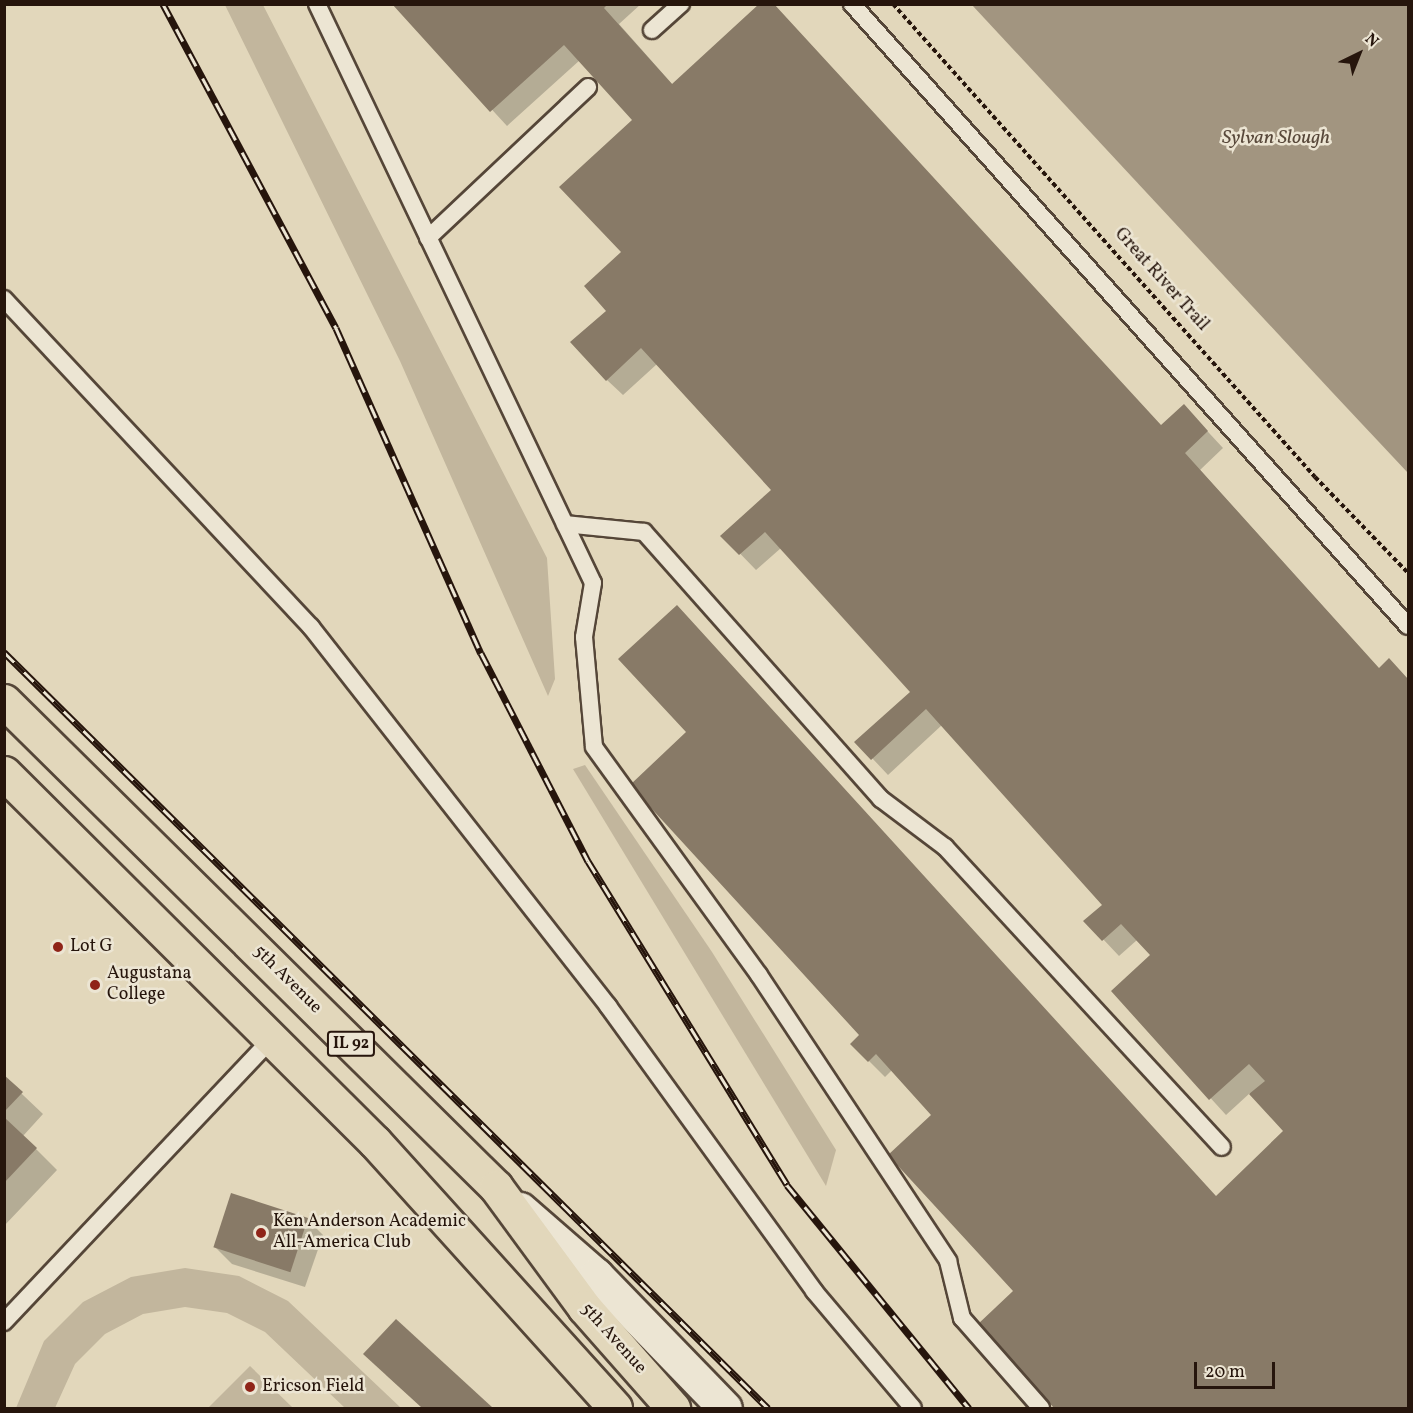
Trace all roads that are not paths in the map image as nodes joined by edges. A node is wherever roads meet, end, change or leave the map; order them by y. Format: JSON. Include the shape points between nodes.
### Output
{"nodes":[{"id":1,"x":317,"y":4,"type":"edge"},
{"id":2,"x":681,"y":4,"type":"edge"},
{"id":3,"x":852,"y":4,"type":"edge"},
{"id":4,"x":652,"y":30,"type":"dead end"},
{"id":5,"x":588,"y":87,"type":"dead end"},
{"id":6,"x":428,"y":238,"type":"junction"},
{"id":7,"x":4,"y":299,"type":"edge"},
{"id":8,"x":565,"y":524,"type":"junction"},
{"id":9,"x":1408,"y":626,"type":"edge"},
{"id":10,"x":4,"y":700,"type":"edge"},
{"id":11,"x":4,"y":773,"type":"edge"},
{"id":12,"x":272,"y":1039,"type":"junction"},
{"id":13,"x":1222,"y":1147,"type":"dead end"},
{"id":14,"x":496,"y":1187,"type":"junction"},
{"id":15,"x":4,"y":1322,"type":"edge"},
{"id":16,"x":615,"y":1408,"type":"edge"},
{"id":17,"x":673,"y":1408,"type":"edge"},
{"id":18,"x":725,"y":1408,"type":"edge"},
{"id":19,"x":913,"y":1408,"type":"edge"},
{"id":20,"x":1041,"y":1408,"type":"edge"}],
"edges":[{"from":1,"to":6,"type":"lane"},
{"from":2,"to":4,"type":"lane"},
{"from":3,"to":9,"type":"lane"},
{"from":5,"to":6,"type":"lane"},
{"from":6,"to":8,"type":"lane"},
{"from":7,"to":19,"type":"lane","via":[[311,627],[574,962],[814,1291]]},
{"from":8,"to":13,"type":"lane","via":[[644,532],[881,799],[945,847]]},
{"from":8,"to":20,"type":"lane","via":[[593,583],[584,637],[594,747],[759,975],[948,1261],[962,1318]]},
{"from":10,"to":14,"type":"main road","name":"5th Avenue","number":"IL 92"},
{"from":11,"to":12,"type":"main road","number":"IL 92"},
{"from":12,"to":15,"type":"lane"},
{"from":12,"to":16,"type":"main road","number":"IL 92","via":[[474,1247]]},
{"from":14,"to":17,"type":"main road","name":"5th Avenue","number":"IL 92","via":[[584,1308]]},
{"from":14,"to":18,"type":"street","via":[[596,1275]]}]}
